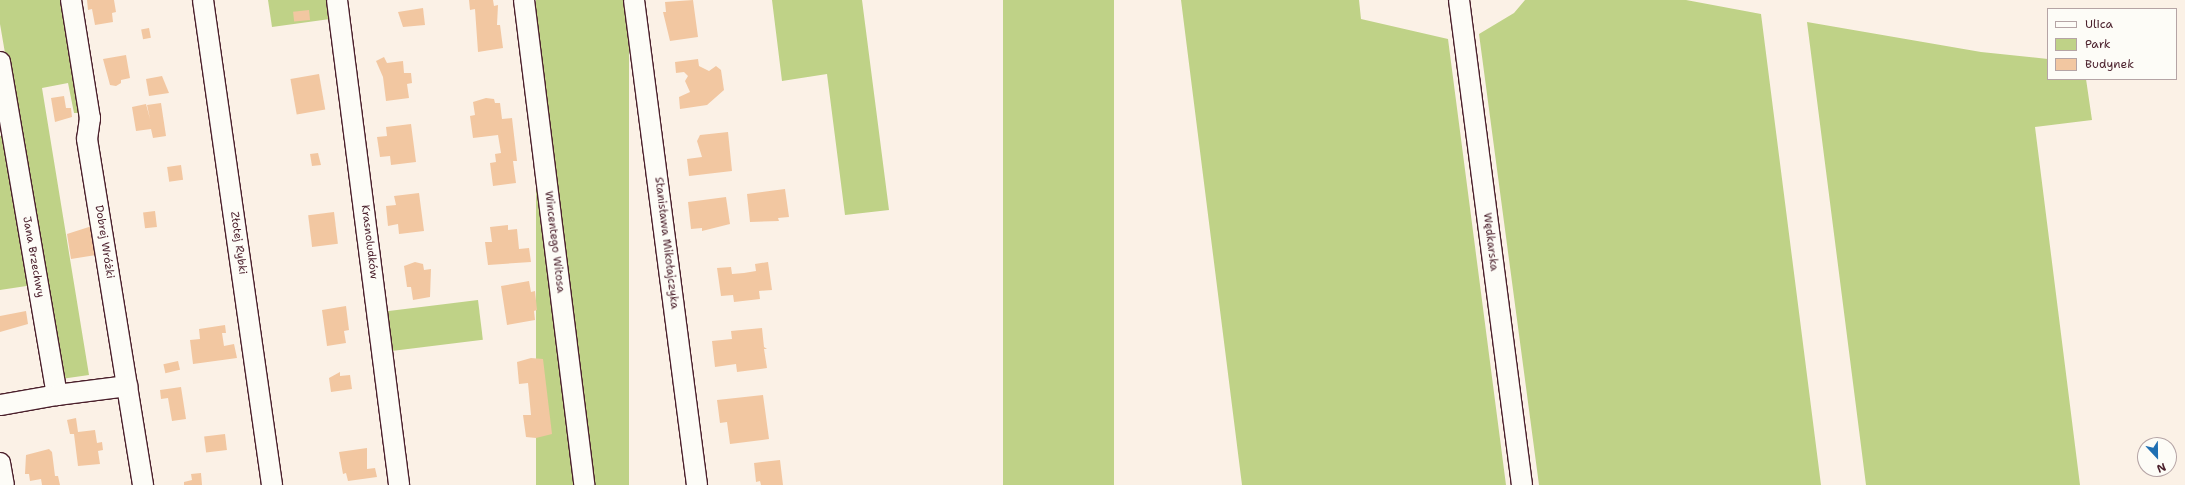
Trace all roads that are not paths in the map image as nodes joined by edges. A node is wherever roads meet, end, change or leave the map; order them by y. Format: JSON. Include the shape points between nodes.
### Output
{"nodes":[{"id":1,"x":71,"y":0,"type":"edge"},
{"id":2,"x":203,"y":0,"type":"edge"},
{"id":3,"x":337,"y":0,"type":"edge"},
{"id":4,"x":524,"y":0,"type":"edge"},
{"id":5,"x":634,"y":0,"type":"edge"},
{"id":6,"x":1459,"y":0,"type":"edge"},
{"id":7,"x":0,"y":62,"type":"edge"},
{"id":8,"x":127,"y":386,"type":"junction"},
{"id":9,"x":57,"y":395,"type":"junction"},
{"id":10,"x":0,"y":405,"type":"edge"},
{"id":11,"x":0,"y":463,"type":"edge"},
{"id":12,"x":4,"y":485,"type":"edge"},
{"id":13,"x":143,"y":485,"type":"edge"},
{"id":14,"x":272,"y":485,"type":"edge"},
{"id":15,"x":399,"y":485,"type":"edge"},
{"id":16,"x":584,"y":485,"type":"edge"},
{"id":17,"x":697,"y":485,"type":"edge"},
{"id":18,"x":1522,"y":485,"type":"edge"}],
"edges":[{"from":1,"to":8,"type":"street","name":"Dobrej Wróżki","via":[[90,118],[87,139]]},
{"from":2,"to":14,"type":"street","name":"Złotej Rybki"},
{"from":3,"to":15,"type":"street","name":"Krasnoludków"},
{"from":4,"to":16,"type":"street","name":"Wincentego Witosa"},
{"from":5,"to":17,"type":"street","name":"Stanisława Mikołajczyka"},
{"from":6,"to":18,"type":"street","name":"Wędkarska"},
{"from":7,"to":9,"type":"street","name":"Jana Brzechwy"},
{"from":8,"to":9,"type":"street"},
{"from":8,"to":13,"type":"street","name":"Dobrej Wróżki"},
{"from":9,"to":10,"type":"street"},
{"from":11,"to":12,"type":"street"}]}
